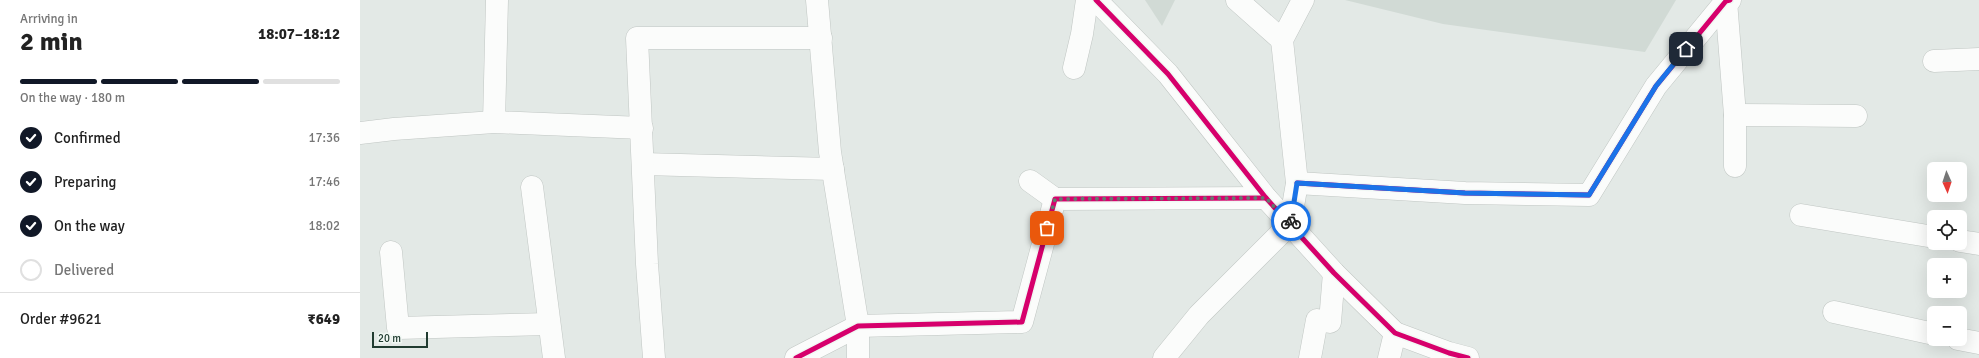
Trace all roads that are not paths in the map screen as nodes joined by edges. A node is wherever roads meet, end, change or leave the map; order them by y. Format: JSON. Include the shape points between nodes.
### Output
{"nodes":[{"id":1,"x":497,"y":0,"type":"edge"},
{"id":2,"x":817,"y":0,"type":"edge"},
{"id":3,"x":1088,"y":0,"type":"edge"},
{"id":4,"x":1096,"y":0,"type":"edge"},
{"id":5,"x":1237,"y":0,"type":"edge"},
{"id":6,"x":1303,"y":0,"type":"edge"},
{"id":7,"x":1728,"y":0,"type":"edge"},
{"id":8,"x":821,"y":38,"type":"junction"},
{"id":9,"x":1282,"y":40,"type":"junction"},
{"id":10,"x":1979,"y":59,"type":"edge"},
{"id":11,"x":1934,"y":61,"type":"dead end"},
{"id":12,"x":1074,"y":68,"type":"dead end"},
{"id":13,"x":1735,"y":115,"type":"junction"},
{"id":14,"x":1856,"y":116,"type":"dead end"},
{"id":15,"x":494,"y":122,"type":"junction"},
{"id":16,"x":642,"y":128,"type":"junction"},
{"id":17,"x":360,"y":133,"type":"edge"},
{"id":18,"x":643,"y":164,"type":"junction"},
{"id":19,"x":1735,"y":166,"type":"dead end"},
{"id":20,"x":833,"y":169,"type":"junction"},
{"id":21,"x":1030,"y":181,"type":"dead end"},
{"id":22,"x":1297,"y":183,"type":"junction"},
{"id":23,"x":532,"y":187,"type":"dead end"},
{"id":24,"x":1266,"y":198,"type":"junction"},
{"id":25,"x":1055,"y":199,"type":"junction"},
{"id":26,"x":1801,"y":215,"type":"dead end"},
{"id":27,"x":1290,"y":224,"type":"junction"},
{"id":28,"x":1927,"y":236,"type":"edge"},
{"id":29,"x":1967,"y":242,"type":"edge"},
{"id":30,"x":1979,"y":244,"type":"edge"},
{"id":31,"x":391,"y":252,"type":"dead end"},
{"id":32,"x":1334,"y":273,"type":"junction"},
{"id":33,"x":1834,"y":312,"type":"dead end"},
{"id":34,"x":549,"y":324,"type":"junction"},
{"id":35,"x":858,"y":326,"type":"junction"},
{"id":36,"x":1927,"y":332,"type":"edge"},
{"id":37,"x":1395,"y":333,"type":"junction"},
{"id":38,"x":1967,"y":341,"type":"edge"},
{"id":39,"x":1979,"y":343,"type":"edge"},
{"id":40,"x":1457,"y":356,"type":"edge"},
{"id":41,"x":554,"y":358,"type":"edge"},
{"id":42,"x":654,"y":358,"type":"edge"},
{"id":43,"x":796,"y":358,"type":"edge"},
{"id":44,"x":858,"y":358,"type":"edge"},
{"id":45,"x":1164,"y":358,"type":"edge"},
{"id":46,"x":1310,"y":358,"type":"edge"},
{"id":47,"x":1389,"y":358,"type":"edge"}],
"edges":[{"from":1,"to":15,"type":"street"},
{"from":2,"to":8,"type":"street"},
{"from":3,"to":12,"type":"street"},
{"from":4,"to":24,"type":"street","via":[[1168,74]]},
{"from":5,"to":9,"type":"street"},
{"from":6,"to":9,"type":"street"},
{"from":7,"to":13,"type":"street"},
{"from":7,"to":22,"type":"street","via":[[1656,86],[1589,195],[1465,193]]},
{"from":8,"to":16,"type":"street","via":[[637,38]]},
{"from":8,"to":20,"type":"street"},
{"from":9,"to":22,"type":"street"},
{"from":10,"to":11,"type":"street"},
{"from":13,"to":14,"type":"street"},
{"from":13,"to":19,"type":"street"},
{"from":15,"to":16,"type":"street"},
{"from":15,"to":17,"type":"street"},
{"from":16,"to":18,"type":"street"},
{"from":18,"to":20,"type":"street"},
{"from":18,"to":42,"type":"street"},
{"from":20,"to":35,"type":"street"},
{"from":21,"to":25,"type":"street"},
{"from":22,"to":27,"type":"street"},
{"from":23,"to":34,"type":"street"},
{"from":24,"to":25,"type":"street"},
{"from":24,"to":27,"type":"street"},
{"from":25,"to":35,"type":"street","via":[[1022,322]]},
{"from":26,"to":28,"type":"street"},
{"from":27,"to":32,"type":"street"},
{"from":27,"to":45,"type":"street","via":[[1199,315]]},
{"from":29,"to":30,"type":"street"},
{"from":31,"to":34,"type":"street","via":[[398,328]]},
{"from":32,"to":37,"type":"street"},
{"from":32,"to":46,"type":"street","via":[[1330,322],[1317,320]]},
{"from":33,"to":36,"type":"street"},
{"from":34,"to":41,"type":"street"},
{"from":35,"to":43,"type":"street"},
{"from":35,"to":44,"type":"street"},
{"from":37,"to":40,"type":"street"},
{"from":37,"to":47,"type":"street"},
{"from":38,"to":39,"type":"street"}]}
